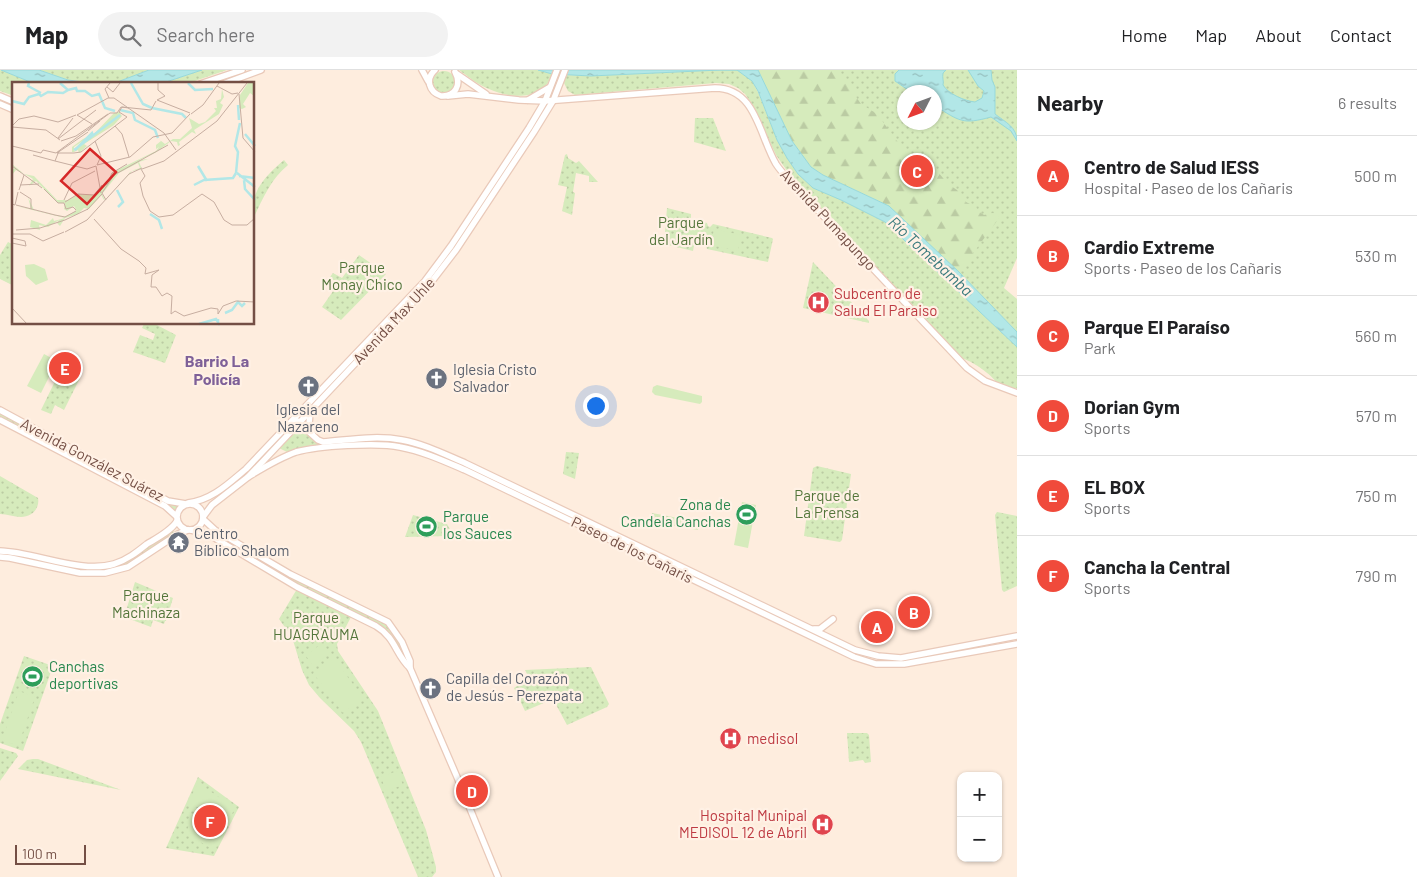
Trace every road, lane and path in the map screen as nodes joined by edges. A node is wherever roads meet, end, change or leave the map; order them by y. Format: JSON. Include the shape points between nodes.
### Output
{"nodes":[{"id":1,"x":242,"y":70,"type":"edge"},
{"id":2,"x":262,"y":70,"type":"edge"},
{"id":3,"x":422,"y":70,"type":"edge"},
{"id":4,"x":435,"y":70,"type":"edge"},
{"id":5,"x":557,"y":70,"type":"edge"},
{"id":6,"x":565,"y":70,"type":"edge"},
{"id":7,"x":454,"y":71,"type":"edge"},
{"id":8,"x":206,"y":82,"type":"edge"},
{"id":9,"x":229,"y":82,"type":"edge"},
{"id":10,"x":429,"y":83,"type":"junction"},
{"id":11,"x":556,"y":84,"type":"junction"},
{"id":12,"x":0,"y":96,"type":"edge"},
{"id":13,"x":448,"y":96,"type":"junction"},
{"id":14,"x":488,"y":96,"type":"junction"},
{"id":15,"x":570,"y":100,"type":"junction"},
{"id":16,"x":12,"y":101,"type":"edge"},
{"id":17,"x":526,"y":101,"type":"junction"},
{"id":18,"x":545,"y":101,"type":"junction"},
{"id":19,"x":553,"y":101,"type":"junction"},
{"id":20,"x":0,"y":104,"type":"edge"},
{"id":21,"x":12,"y":109,"type":"edge"},
{"id":22,"x":1017,"y":393,"type":"edge"},
{"id":23,"x":0,"y":410,"type":"edge"},
{"id":24,"x":310,"y":412,"type":"junction"},
{"id":25,"x":0,"y":420,"type":"edge"},
{"id":26,"x":297,"y":421,"type":"junction"},
{"id":27,"x":314,"y":437,"type":"junction"},
{"id":28,"x":274,"y":446,"type":"junction"},
{"id":29,"x":289,"y":455,"type":"junction"},
{"id":30,"x":248,"y":477,"type":"junction"},
{"id":31,"x":187,"y":504,"type":"junction"},
{"id":32,"x":177,"y":518,"type":"junction"},
{"id":33,"x":203,"y":518,"type":"junction"},
{"id":34,"x":189,"y":530,"type":"junction"},
{"id":35,"x":0,"y":551,"type":"edge"},
{"id":36,"x":0,"y":557,"type":"edge"},
{"id":37,"x":833,"y":619,"type":"dead end"},
{"id":38,"x":813,"y":629,"type":"junction"},
{"id":39,"x":1017,"y":636,"type":"edge"},
{"id":40,"x":1017,"y":644,"type":"edge"},
{"id":41,"x":410,"y":668,"type":"junction"},
{"id":42,"x":498,"y":877,"type":"edge"}],
"edges":[{"from":1,"to":8,"type":"main road"},
{"from":2,"to":9,"type":"main road"},
{"from":3,"to":10,"type":"main road"},
{"from":4,"to":10,"type":"main road"},
{"from":5,"to":11,"type":"main road","name":"Avenida Max Uhle"},
{"from":6,"to":11,"type":"main road","name":"Avenida Max Uhle"},
{"from":7,"to":13,"type":"main road","via":[[458,88]]},
{"from":7,"to":14,"type":"main road","name":"Avenida Pumapungo"},
{"from":10,"to":13,"type":"main road","via":[[435,94]]},
{"from":11,"to":15,"type":"main road"},
{"from":11,"to":17,"type":"main road"},
{"from":11,"to":18,"type":"main road","name":"Avenida Max Uhle"},
{"from":11,"to":19,"type":"main road","name":"Avenida Max Uhle"},
{"from":12,"to":16,"type":"main road"},
{"from":13,"to":14,"type":"main road","name":"Avenida Pumapungo"},
{"from":14,"to":17,"type":"main road","name":"Avenida Pumapungo"},
{"from":15,"to":19,"type":"main road","name":"Avenida Pumapungo"},
{"from":15,"to":22,"type":"main road","name":"Avenida Pumapungo","via":[[715,88],[738,93],[750,107],[776,164],[794,185],[967,368],[985,381]]},
{"from":17,"to":18,"type":"main road","name":"Avenida Pumapungo"},
{"from":18,"to":19,"type":"main road","name":"Avenida Pumapungo"},
{"from":18,"to":26,"type":"main road","name":"Avenida Max Uhle","via":[[425,281]]},
{"from":19,"to":24,"type":"main road","name":"Avenida Max Uhle","via":[[456,250],[429,285]]},
{"from":20,"to":21,"type":"main road"},
{"from":23,"to":31,"type":"main road","name":"Avenida González Suárez","via":[[168,501]]},
{"from":24,"to":26,"type":"main road","name":"Avenida Max Uhle"},
{"from":24,"to":27,"type":"main road","via":[[309,425]]},
{"from":25,"to":32,"type":"main road","name":"Avenida González Suárez","via":[[165,506]]},
{"from":26,"to":27,"type":"main road"},
{"from":26,"to":28,"type":"main road","name":"Avenida Max Uhle"},
{"from":27,"to":38,"type":"main road","name":"Paseo de los Cañaris","via":[[323,442],[370,438],[400,440],[430,448]]},
{"from":28,"to":29,"type":"main road"},
{"from":28,"to":30,"type":"main road","name":"Avenida Max Uhle"},
{"from":28,"to":31,"type":"main road","name":"Avenida Max Uhle","via":[[216,494]]},
{"from":29,"to":30,"type":"main road","name":"Paseo de los Cañaris"},
{"from":29,"to":40,"type":"main road","name":"Paseo de los Cañaris","via":[[308,450],[374,445],[399,446],[428,455],[854,657],[876,664],[911,663]]},
{"from":30,"to":33,"type":"main road","name":"Avenida Max Uhle","via":[[212,505]]},
{"from":31,"to":32,"type":"main road","via":[[179,509]]},
{"from":31,"to":33,"type":"main road","via":[[198,507]]},
{"from":32,"to":34,"type":"main road","via":[[180,526]]},
{"from":32,"to":35,"type":"main road","via":[[171,528],[134,554],[106,566],[82,566]]},
{"from":33,"to":34,"type":"main road","via":[[199,526]]},
{"from":33,"to":41,"type":"main road","via":[[215,530],[296,577],[388,622],[402,642]]},
{"from":34,"to":36,"type":"main road","via":[[128,567],[105,573],[80,573]]},
{"from":34,"to":41,"type":"main road","via":[[208,534],[297,587],[376,626],[392,640]]},
{"from":37,"to":38,"type":"main road","via":[[820,629]]},
{"from":38,"to":39,"type":"main road","name":"Paseo de los Cañaris","via":[[855,650],[892,658]]},
{"from":41,"to":42,"type":"main road"}]}
